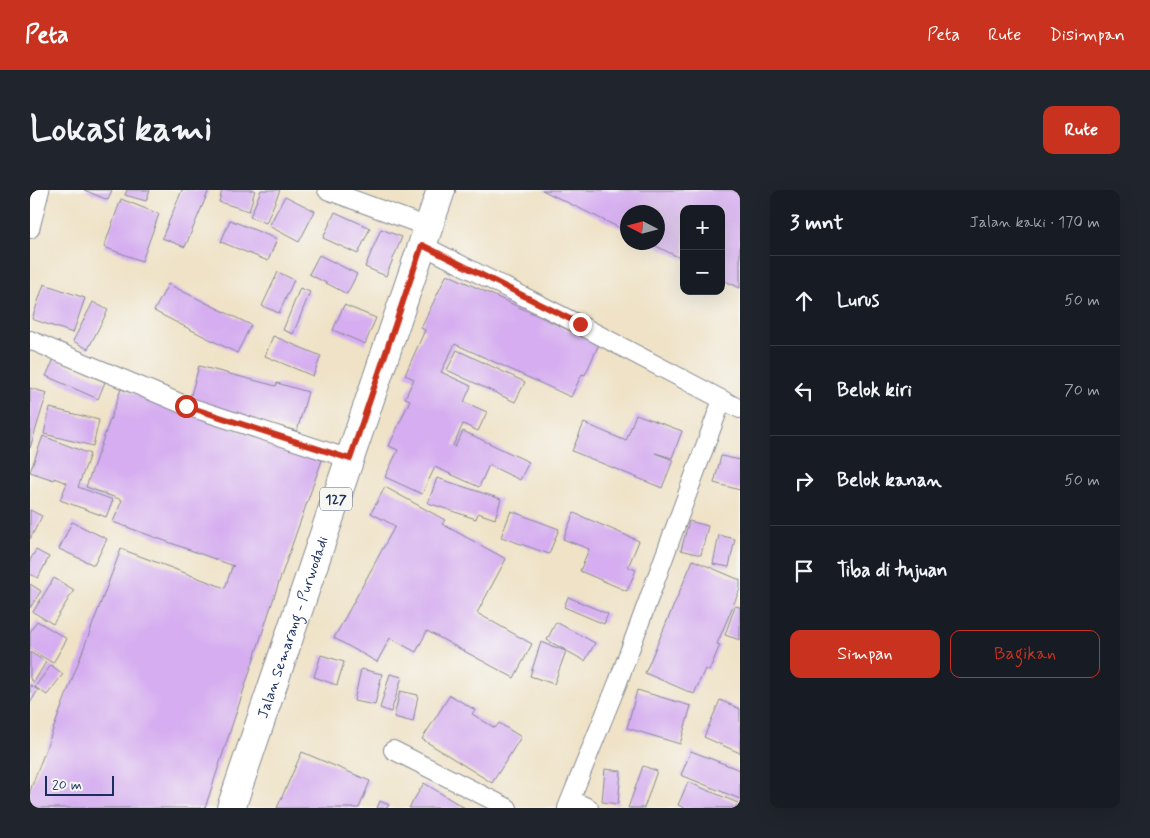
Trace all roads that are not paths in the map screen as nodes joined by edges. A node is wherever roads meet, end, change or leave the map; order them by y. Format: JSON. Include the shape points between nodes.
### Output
{"nodes":[{"id":1,"x":40,"y":190,"type":"edge"},
{"id":2,"x":327,"y":190,"type":"edge"},
{"id":3,"x":441,"y":190,"type":"edge"},
{"id":4,"x":30,"y":229,"type":"edge"},
{"id":5,"x":425,"y":236,"type":"junction"},
{"id":6,"x":30,"y":340,"type":"edge"},
{"id":7,"x":722,"y":400,"type":"junction"},
{"id":8,"x":740,"y":409,"type":"edge"},
{"id":9,"x":350,"y":459,"type":"junction"},
{"id":10,"x":393,"y":750,"type":"dead end"},
{"id":11,"x":569,"y":804,"type":"edge"},
{"id":12,"x":231,"y":808,"type":"edge"},
{"id":13,"x":508,"y":808,"type":"edge"},
{"id":14,"x":589,"y":808,"type":"edge"}],
"edges":[{"from":1,"to":4,"type":"street"},
{"from":2,"to":5,"type":"street"},
{"from":3,"to":5,"type":"main road","name":"Jalan Semarang - Purwodadi","number":"127"},
{"from":5,"to":7,"type":"street"},
{"from":5,"to":9,"type":"main road","name":"Jalan Semarang - Purwodadi","number":"127"},
{"from":6,"to":9,"type":"street","via":[[186,406]]},
{"from":7,"to":8,"type":"street"},
{"from":7,"to":11,"type":"street","via":[[618,682]]},
{"from":9,"to":12,"type":"main road","name":"Jalan Semarang - Purwodadi","number":"127"},
{"from":10,"to":13,"type":"street"},
{"from":11,"to":14,"type":"street"}]}
